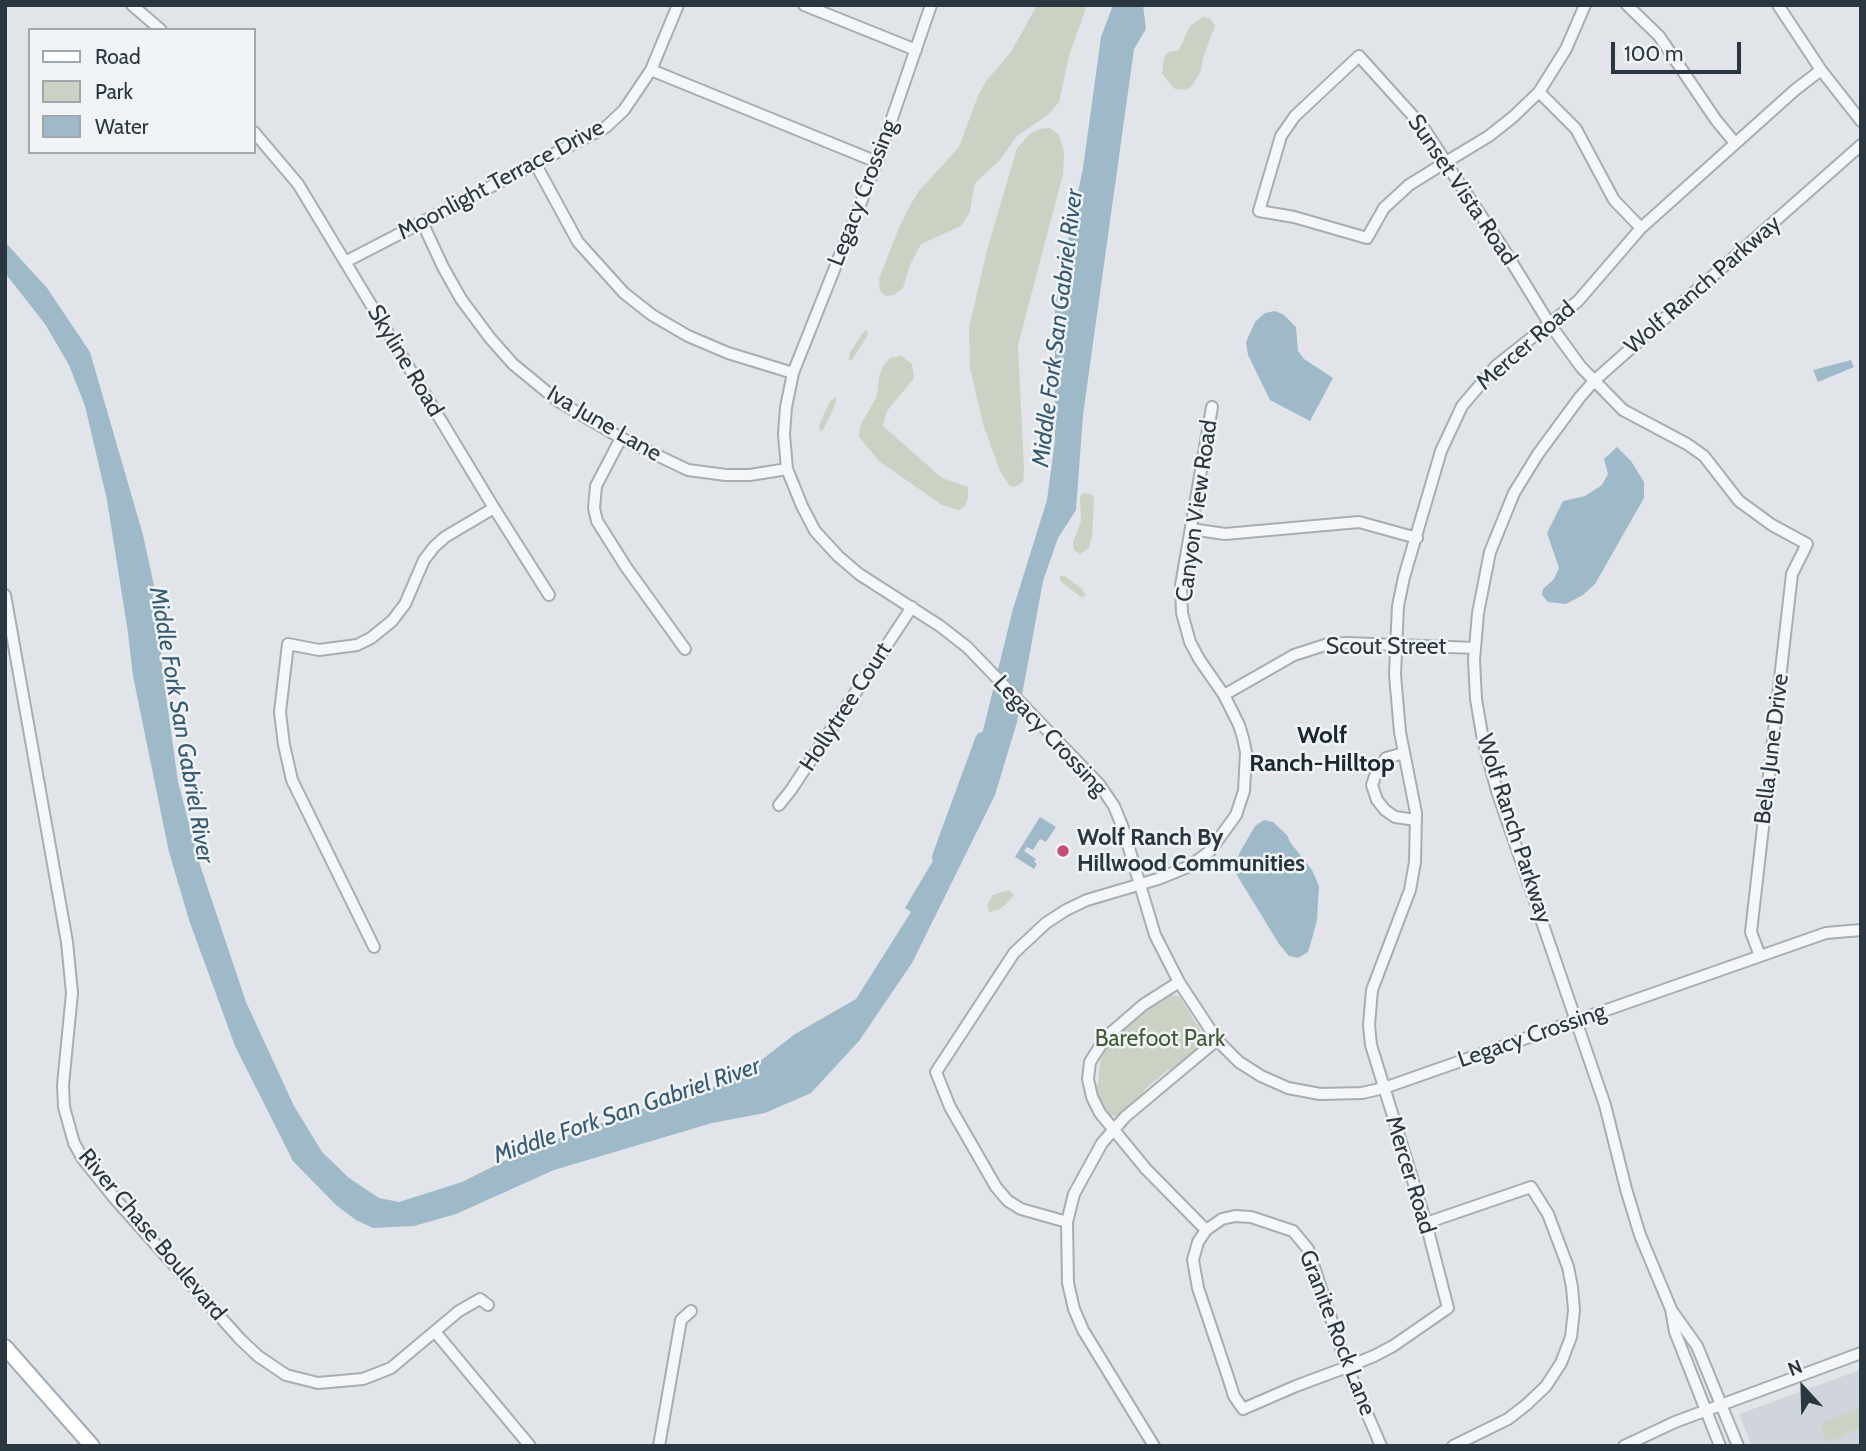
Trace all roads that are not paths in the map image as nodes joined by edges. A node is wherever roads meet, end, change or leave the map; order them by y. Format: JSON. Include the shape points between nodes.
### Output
{"nodes":[{"id":1,"x":132,"y":5,"type":"edge"},
{"id":2,"x":678,"y":5,"type":"edge"},
{"id":3,"x":804,"y":5,"type":"edge"},
{"id":4,"x":931,"y":5,"type":"edge"},
{"id":5,"x":1585,"y":5,"type":"edge"},
{"id":6,"x":1627,"y":5,"type":"edge"},
{"id":7,"x":1778,"y":5,"type":"edge"},
{"id":8,"x":159,"y":28,"type":"edge"},
{"id":9,"x":916,"y":50,"type":"junction"},
{"id":10,"x":650,"y":70,"type":"junction"},
{"id":11,"x":1821,"y":71,"type":"junction"},
{"id":12,"x":1539,"y":92,"type":"junction"},
{"id":13,"x":1861,"y":121,"type":"edge"},
{"id":14,"x":256,"y":134,"type":"edge"},
{"id":15,"x":1735,"y":143,"type":"junction"},
{"id":16,"x":1861,"y":145,"type":"edge"},
{"id":17,"x":877,"y":162,"type":"junction"},
{"id":18,"x":1446,"y":162,"type":"junction"},
{"id":19,"x":536,"y":165,"type":"junction"},
{"id":20,"x":422,"y":222,"type":"junction"},
{"id":21,"x":1641,"y":228,"type":"junction"},
{"id":22,"x":345,"y":262,"type":"junction"},
{"id":23,"x":1549,"y":323,"type":"junction"},
{"id":24,"x":793,"y":373,"type":"junction"},
{"id":25,"x":1595,"y":380,"type":"junction"},
{"id":26,"x":1212,"y":407,"type":"dead end"},
{"id":27,"x":621,"y":438,"type":"junction"},
{"id":28,"x":787,"y":468,"type":"junction"},
{"id":29,"x":494,"y":508,"type":"junction"},
{"id":30,"x":1191,"y":529,"type":"junction"},
{"id":31,"x":1417,"y":538,"type":"junction"},
{"id":32,"x":1807,"y":544,"type":"joint"},
{"id":33,"x":5,"y":595,"type":"edge"},
{"id":34,"x":549,"y":595,"type":"dead end"},
{"id":35,"x":912,"y":607,"type":"junction"},
{"id":36,"x":8,"y":627,"type":"edge"},
{"id":37,"x":1396,"y":645,"type":"junction"},
{"id":38,"x":1475,"y":648,"type":"junction"},
{"id":39,"x":685,"y":649,"type":"dead end"},
{"id":40,"x":1224,"y":695,"type":"junction"},
{"id":41,"x":1404,"y":752,"type":"junction"},
{"id":42,"x":779,"y":806,"type":"dead end"},
{"id":43,"x":1416,"y":820,"type":"junction"},
{"id":44,"x":1141,"y":884,"type":"junction"},
{"id":45,"x":1861,"y":930,"type":"edge"},
{"id":46,"x":374,"y":947,"type":"dead end"},
{"id":47,"x":1760,"y":956,"type":"junction"},
{"id":48,"x":1179,"y":982,"type":"junction"},
{"id":49,"x":1577,"y":1020,"type":"junction"},
{"id":50,"x":1217,"y":1040,"type":"junction"},
{"id":51,"x":1384,"y":1088,"type":"junction"},
{"id":52,"x":1113,"y":1129,"type":"junction"},
{"id":53,"x":1067,"y":1222,"type":"junction"},
{"id":54,"x":1426,"y":1223,"type":"junction"},
{"id":55,"x":1206,"y":1230,"type":"junction"},
{"id":56,"x":488,"y":1305,"type":"dead end"},
{"id":57,"x":1671,"y":1308,"type":"junction"},
{"id":58,"x":691,"y":1311,"type":"dead end"},
{"id":59,"x":436,"y":1333,"type":"junction"},
{"id":60,"x":5,"y":1347,"type":"edge"},
{"id":61,"x":1861,"y":1353,"type":"edge"},
{"id":62,"x":1347,"y":1367,"type":"junction"},
{"id":63,"x":1722,"y":1404,"type":"junction"},
{"id":64,"x":1707,"y":1409,"type":"junction"},
{"id":65,"x":92,"y":1446,"type":"edge"},
{"id":66,"x":530,"y":1446,"type":"edge"},
{"id":67,"x":659,"y":1446,"type":"edge"},
{"id":68,"x":1154,"y":1446,"type":"edge"},
{"id":69,"x":1381,"y":1446,"type":"edge"},
{"id":70,"x":1453,"y":1446,"type":"edge"},
{"id":71,"x":1624,"y":1446,"type":"edge"},
{"id":72,"x":1720,"y":1446,"type":"edge"},
{"id":73,"x":1738,"y":1446,"type":"edge"}],
"edges":[{"from":1,"to":8,"type":"street"},
{"from":2,"to":10,"type":"street","name":"Moonlight Terrace Drive"},
{"from":3,"to":9,"type":"street"},
{"from":4,"to":9,"type":"street","name":"Legacy Crossing"},
{"from":5,"to":12,"type":"street","via":[[1566,49]]},
{"from":6,"to":15,"type":"street","via":[[1659,36]]},
{"from":7,"to":11,"type":"street"},
{"from":9,"to":17,"type":"street","name":"Legacy Crossing"},
{"from":10,"to":17,"type":"street"},
{"from":10,"to":19,"type":"street","name":"Moonlight Terrace Drive","via":[[624,110],[606,127]]},
{"from":11,"to":13,"type":"street"},
{"from":11,"to":15,"type":"street","name":"Mercer Road"},
{"from":12,"to":18,"type":"street","via":[[1513,117]]},
{"from":12,"to":21,"type":"street","via":[[1576,129],[1614,200]]},
{"from":14,"to":22,"type":"street","name":"Skyline Road","via":[[298,184]]},
{"from":15,"to":21,"type":"street","name":"Mercer Road"},
{"from":16,"to":25,"type":"street","name":"Wolf Ranch Parkway"},
{"from":17,"to":24,"type":"street","name":"Legacy Crossing"},
{"from":18,"to":18,"type":"street","name":"Sunset Vista Road","via":[[1409,185],[1384,208],[1367,238],[1259,211],[1281,135],[1359,56],[1423,127]]},
{"from":18,"to":23,"type":"street","name":"Sunset Vista Road"},
{"from":19,"to":20,"type":"street","name":"Moonlight Terrace Drive"},
{"from":19,"to":24,"type":"street","via":[[578,242],[624,293],[688,336]]},
{"from":20,"to":22,"type":"street","name":"Moonlight Terrace Drive"},
{"from":20,"to":27,"type":"street","name":"Iva June Lane","via":[[461,299],[513,363],[558,401]]},
{"from":21,"to":23,"type":"street","name":"Mercer Road","via":[[1578,301]]},
{"from":22,"to":29,"type":"street","name":"Skyline Road"},
{"from":23,"to":25,"type":"street","name":"Sunset Vista Road"},
{"from":23,"to":31,"type":"street","name":"Mercer Road","via":[[1496,366],[1462,406],[1441,451]]},
{"from":24,"to":28,"type":"street","name":"Legacy Crossing","via":[[784,434]]},
{"from":25,"to":32,"type":"street","name":"Sunset Vista Road","via":[[1623,410],[1704,456],[1739,500],[1772,526]]},
{"from":25,"to":38,"type":"street","name":"Wolf Ranch Parkway","via":[[1514,493],[1490,552]]},
{"from":26,"to":30,"type":"street","name":"Canyon View Road"},
{"from":27,"to":28,"type":"street","name":"Iva June Lane","via":[[705,474],[750,475]]},
{"from":27,"to":39,"type":"street","via":[[596,486],[597,522]]},
{"from":28,"to":35,"type":"street","name":"Legacy Crossing","via":[[811,523],[838,556]]},
{"from":29,"to":34,"type":"street","name":"Skyline Road"},
{"from":29,"to":46,"type":"street","via":[[434,547],[405,604],[371,638],[357,645],[319,650],[288,645],[280,714],[292,780]]},
{"from":30,"to":31,"type":"street","via":[[1225,534],[1359,522]]},
{"from":30,"to":40,"type":"street","name":"Canyon View Road","via":[[1181,585],[1182,613],[1190,642]]},
{"from":31,"to":37,"type":"street","name":"Mercer Road","via":[[1398,606]]},
{"from":32,"to":47,"type":"street","name":"Bella June Drive","via":[[1792,574],[1755,892],[1751,932]]},
{"from":33,"to":36,"type":"street","name":"River Chase Boulevard"},
{"from":35,"to":42,"type":"street","name":"Hollytree Court"},
{"from":35,"to":44,"type":"street","name":"Legacy Crossing","via":[[981,660],[1099,785],[1114,806]]},
{"from":36,"to":59,"type":"street","name":"River Chase Boulevard","via":[[67,942],[72,993],[64,1107],[83,1159],[240,1339],[286,1375],[318,1383],[363,1380],[391,1368]]},
{"from":37,"to":38,"type":"street","name":"Scout Street"},
{"from":37,"to":40,"type":"street","name":"Scout Street","via":[[1346,642],[1311,648]]},
{"from":37,"to":41,"type":"street","name":"Mercer Road"},
{"from":38,"to":49,"type":"street","name":"Wolf Ranch Parkway","via":[[1482,740]]},
{"from":40,"to":44,"type":"street","name":"Canyon View Road","via":[[1246,752],[1244,791],[1236,815],[1210,851],[1175,873]]},
{"from":41,"to":43,"type":"street","name":"Mercer Road"},
{"from":41,"to":43,"type":"street","via":[[1386,758],[1372,785],[1385,810],[1395,817]]},
{"from":43,"to":51,"type":"street","name":"Mercer Road","via":[[1410,890],[1372,990],[1371,1045]]},
{"from":44,"to":48,"type":"street","name":"Legacy Crossing","via":[[1155,935]]},
{"from":44,"to":53,"type":"street","name":"Canyon View Road","via":[[1087,900],[1046,923],[1014,953],[936,1072],[950,1107],[996,1187],[1021,1209]]},
{"from":45,"to":47,"type":"street","name":"Legacy Crossing","via":[[1826,933]]},
{"from":47,"to":49,"type":"street","name":"Legacy Crossing"},
{"from":48,"to":50,"type":"street","name":"Legacy Crossing"},
{"from":48,"to":52,"type":"street","via":[[1106,1037],[1090,1062],[1092,1097]]},
{"from":49,"to":51,"type":"street","name":"Legacy Crossing"},
{"from":49,"to":57,"type":"street","name":"Wolf Ranch Parkway","via":[[1640,1235]]},
{"from":50,"to":51,"type":"street","name":"Legacy Crossing","via":[[1239,1062],[1289,1088],[1345,1095]]},
{"from":50,"to":52,"type":"street"},
{"from":51,"to":54,"type":"street","name":"Mercer Road"},
{"from":52,"to":53,"type":"street","via":[[1085,1171]]},
{"from":52,"to":55,"type":"street"},
{"from":53,"to":68,"type":"street","via":[[1068,1283],[1074,1309]]},
{"from":54,"to":62,"type":"street","name":"Mercer Road","via":[[1448,1308],[1393,1346]]},
{"from":54,"to":70,"type":"street","via":[[1531,1187],[1548,1214],[1568,1267],[1574,1310],[1571,1338],[1546,1386],[1508,1419]]},
{"from":55,"to":62,"type":"street","name":"Granite Rock Lane","via":[[1235,1216],[1293,1231],[1308,1249]]},
{"from":55,"to":62,"type":"street","name":"Mercer Road","via":[[1194,1250],[1194,1271],[1234,1396],[1243,1409]]},
{"from":56,"to":59,"type":"street","name":"River Chase Boulevard","via":[[480,1299]]},
{"from":57,"to":63,"type":"street","name":"Wolf Ranch Parkway","via":[[1697,1346]]},
{"from":57,"to":64,"type":"street","name":"Wolf Ranch Parkway","via":[[1675,1332]]},
{"from":58,"to":67,"type":"street","via":[[681,1320]]},
{"from":59,"to":66,"type":"street"},
{"from":60,"to":65,"type":"main road"},
{"from":61,"to":63,"type":"street"},
{"from":62,"to":69,"type":"street","name":"Granite Rock Lane"},
{"from":63,"to":64,"type":"street"},
{"from":63,"to":73,"type":"street","name":"Wolf Ranch Parkway"},
{"from":64,"to":71,"type":"street"},
{"from":64,"to":72,"type":"street","name":"Wolf Ranch Parkway"}]}
